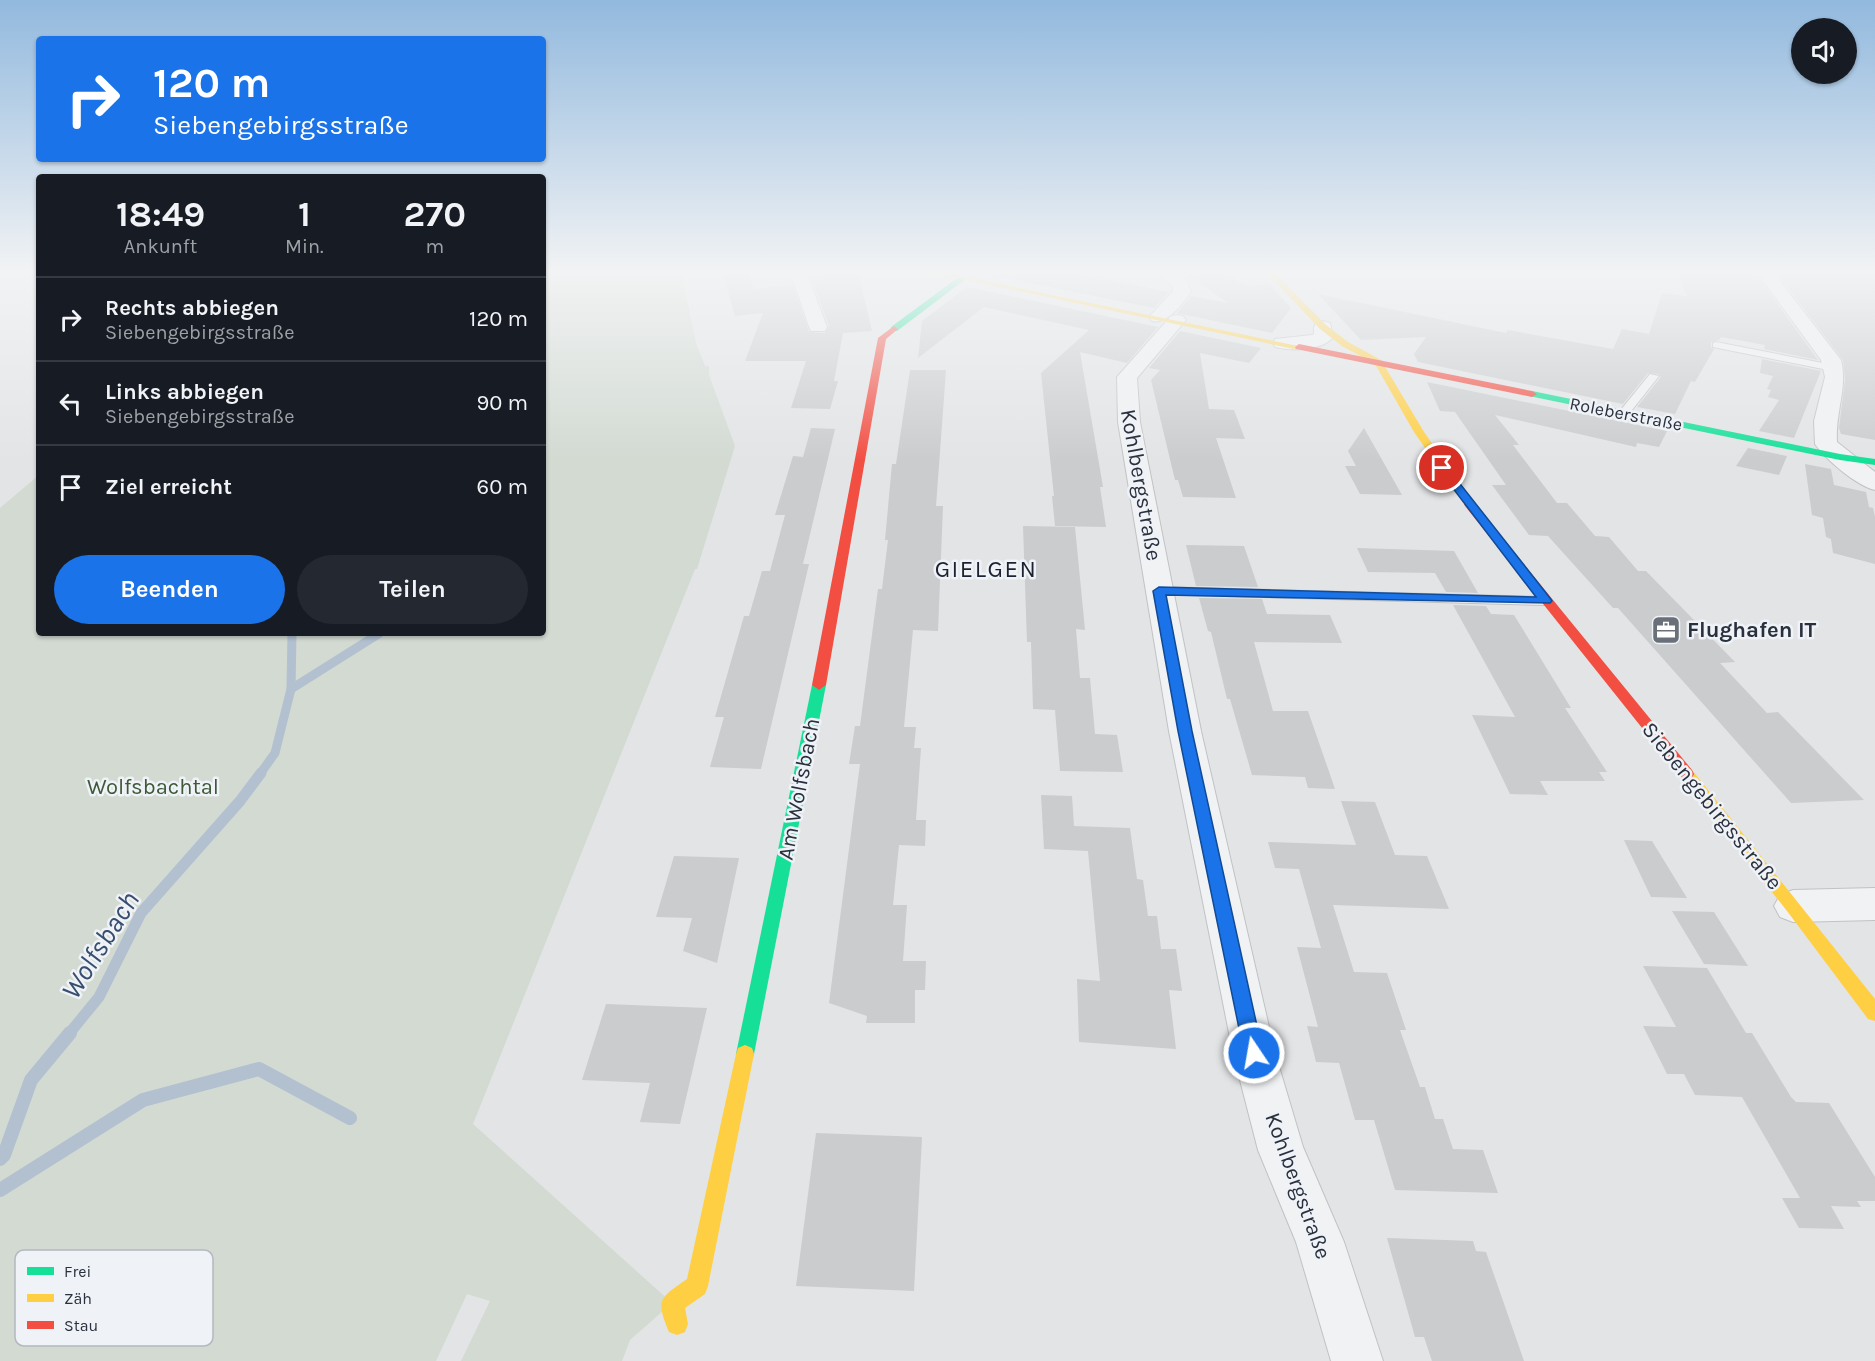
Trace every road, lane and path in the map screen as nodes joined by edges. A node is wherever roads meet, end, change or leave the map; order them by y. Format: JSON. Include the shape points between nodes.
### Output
{"nodes":[{"id":1,"x":887,"y":335,"type":"edge"},
{"id":2,"x":1157,"y":335,"type":"edge"},
{"id":3,"x":1242,"y":335,"type":"edge"},
{"id":4,"x":1324,"y":335,"type":"edge"},
{"id":5,"x":1333,"y":335,"type":"edge"},
{"id":6,"x":1812,"y":335,"type":"edge"},
{"id":7,"x":1282,"y":343,"type":"junction"},
{"id":8,"x":1716,"y":345,"type":"dead end"},
{"id":9,"x":1378,"y":362,"type":"junction"},
{"id":10,"x":1833,"y":368,"type":"junction"},
{"id":11,"x":1654,"y":376,"type":"dead end"},
{"id":12,"x":1624,"y":413,"type":"junction"},
{"id":13,"x":1840,"y":457,"type":"junction"},
{"id":14,"x":1875,"y":462,"type":"edge"},
{"id":15,"x":1875,"y":483,"type":"edge"},
{"id":16,"x":1159,"y":591,"type":"junction"},
{"id":17,"x":1545,"y":601,"type":"junction"},
{"id":18,"x":1875,"y":904,"type":"edge"},
{"id":19,"x":1793,"y":906,"type":"junction"},
{"id":20,"x":1875,"y":1013,"type":"edge"},
{"id":21,"x":677,"y":1324,"type":"dead end"},
{"id":22,"x":1357,"y":1361,"type":"edge"}],
"edges":[{"from":1,"to":21,"type":"street","name":"Am Wolfsbach","via":[[882,338],[852,522],[697,1286],[672,1303]]},
{"from":2,"to":16,"type":"street","name":"Kohlbergstraße","via":[[1127,377],[1129,422]]},
{"from":3,"to":7,"type":"street"},
{"from":4,"to":7,"type":"street","via":[[1303,344]]},
{"from":5,"to":9,"type":"street"},
{"from":6,"to":10,"type":"street"},
{"from":7,"to":9,"type":"street"},
{"from":8,"to":10,"type":"lane"},
{"from":9,"to":12,"type":"street","name":"Roleberstraße"},
{"from":9,"to":17,"type":"street","name":"Siebengebirgsstraße","via":[[1454,486]]},
{"from":10,"to":13,"type":"street","via":[[1835,377],[1825,421],[1826,444]]},
{"from":11,"to":12,"type":"lane"},
{"from":12,"to":13,"type":"street","name":"Roleberstraße"},
{"from":13,"to":14,"type":"street","name":"Roleberstraße"},
{"from":13,"to":15,"type":"street"},
{"from":16,"to":17,"type":"lane"},
{"from":16,"to":22,"type":"street","name":"Kohlbergstraße","via":[[1254,1053],[1281,1150],[1320,1242]]},
{"from":17,"to":19,"type":"street","name":"Siebengebirgsstraße"},
{"from":18,"to":19,"type":"street"},
{"from":19,"to":20,"type":"street","name":"Siebengebirgsstraße"}]}
